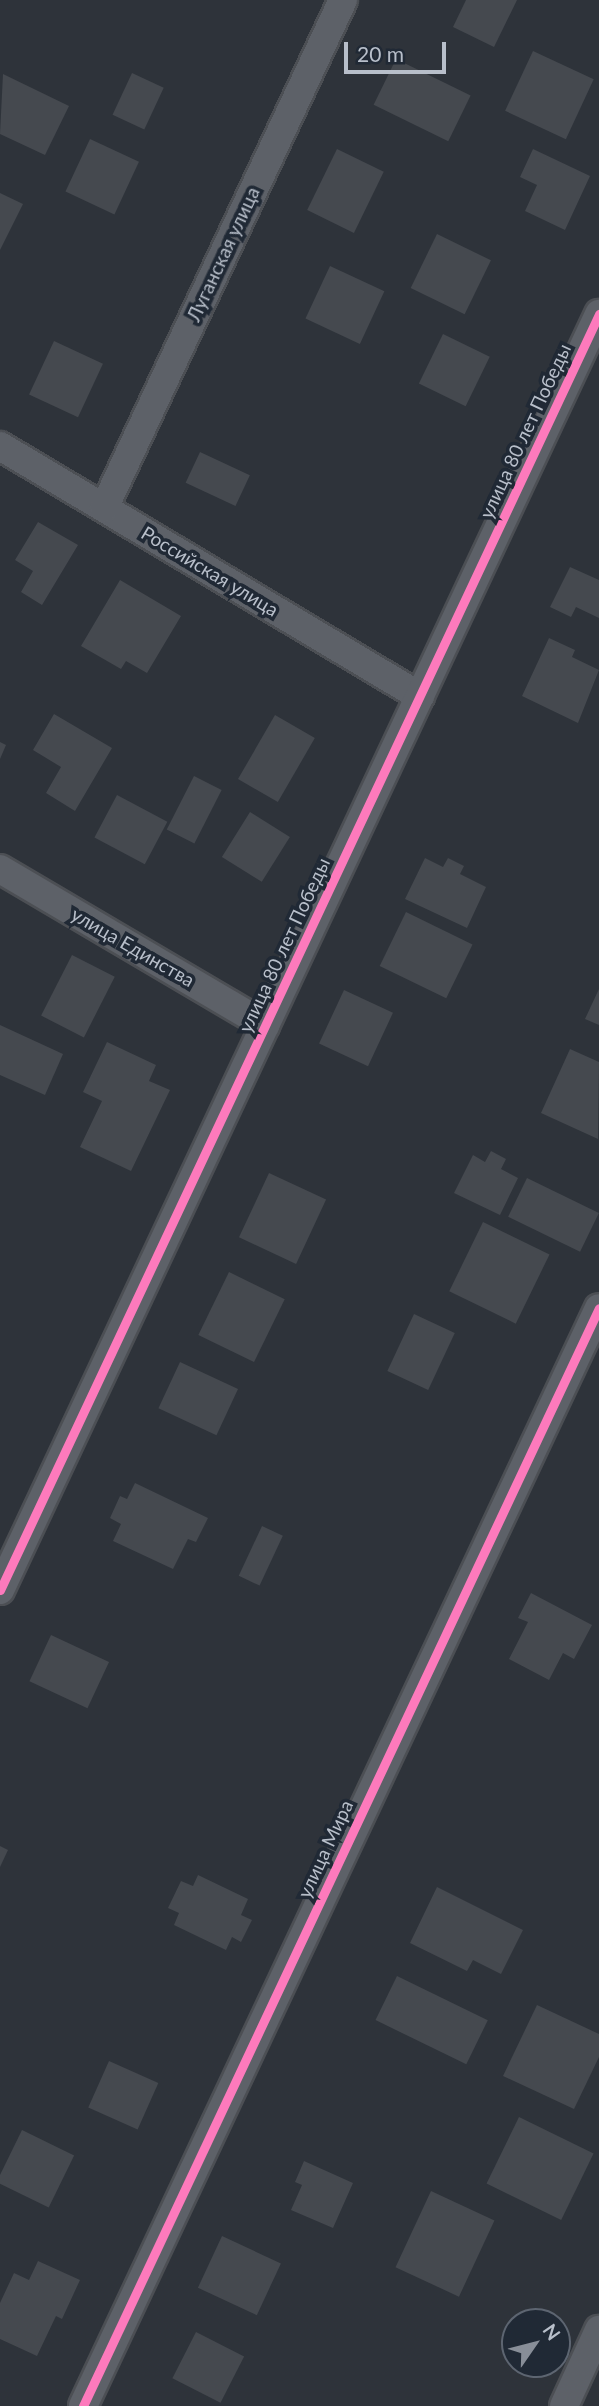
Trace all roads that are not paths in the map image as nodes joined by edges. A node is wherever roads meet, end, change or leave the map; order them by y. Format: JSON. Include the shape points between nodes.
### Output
{"nodes":[{"id":1,"x":343,"y":0,"type":"edge"},
{"id":2,"x":599,"y":314,"type":"edge"},
{"id":3,"x":0,"y":446,"type":"edge"},
{"id":4,"x":104,"y":508,"type":"junction"},
{"id":5,"x":420,"y":696,"type":"junction"},
{"id":6,"x":0,"y":869,"type":"edge"},
{"id":7,"x":265,"y":1025,"type":"junction"},
{"id":8,"x":599,"y":1308,"type":"edge"},
{"id":9,"x":0,"y":1590,"type":"edge"},
{"id":10,"x":599,"y":2330,"type":"edge"},
{"id":11,"x":83,"y":2406,"type":"edge"},
{"id":12,"x":564,"y":2406,"type":"edge"}],
"edges":[{"from":1,"to":4,"type":"street","name":"Луганская улица"},
{"from":2,"to":5,"type":"street","name":"улица 80 лет Победы"},
{"from":3,"to":4,"type":"street","name":"Российская улица"},
{"from":4,"to":5,"type":"street","name":"Российская улица"},
{"from":5,"to":7,"type":"street","name":"улица 80 лет Победы"},
{"from":6,"to":7,"type":"street","name":"улица Единства"},
{"from":7,"to":9,"type":"street","name":"улица 80 лет Победы"},
{"from":8,"to":11,"type":"street","name":"улица Мира"},
{"from":10,"to":12,"type":"street"}]}
